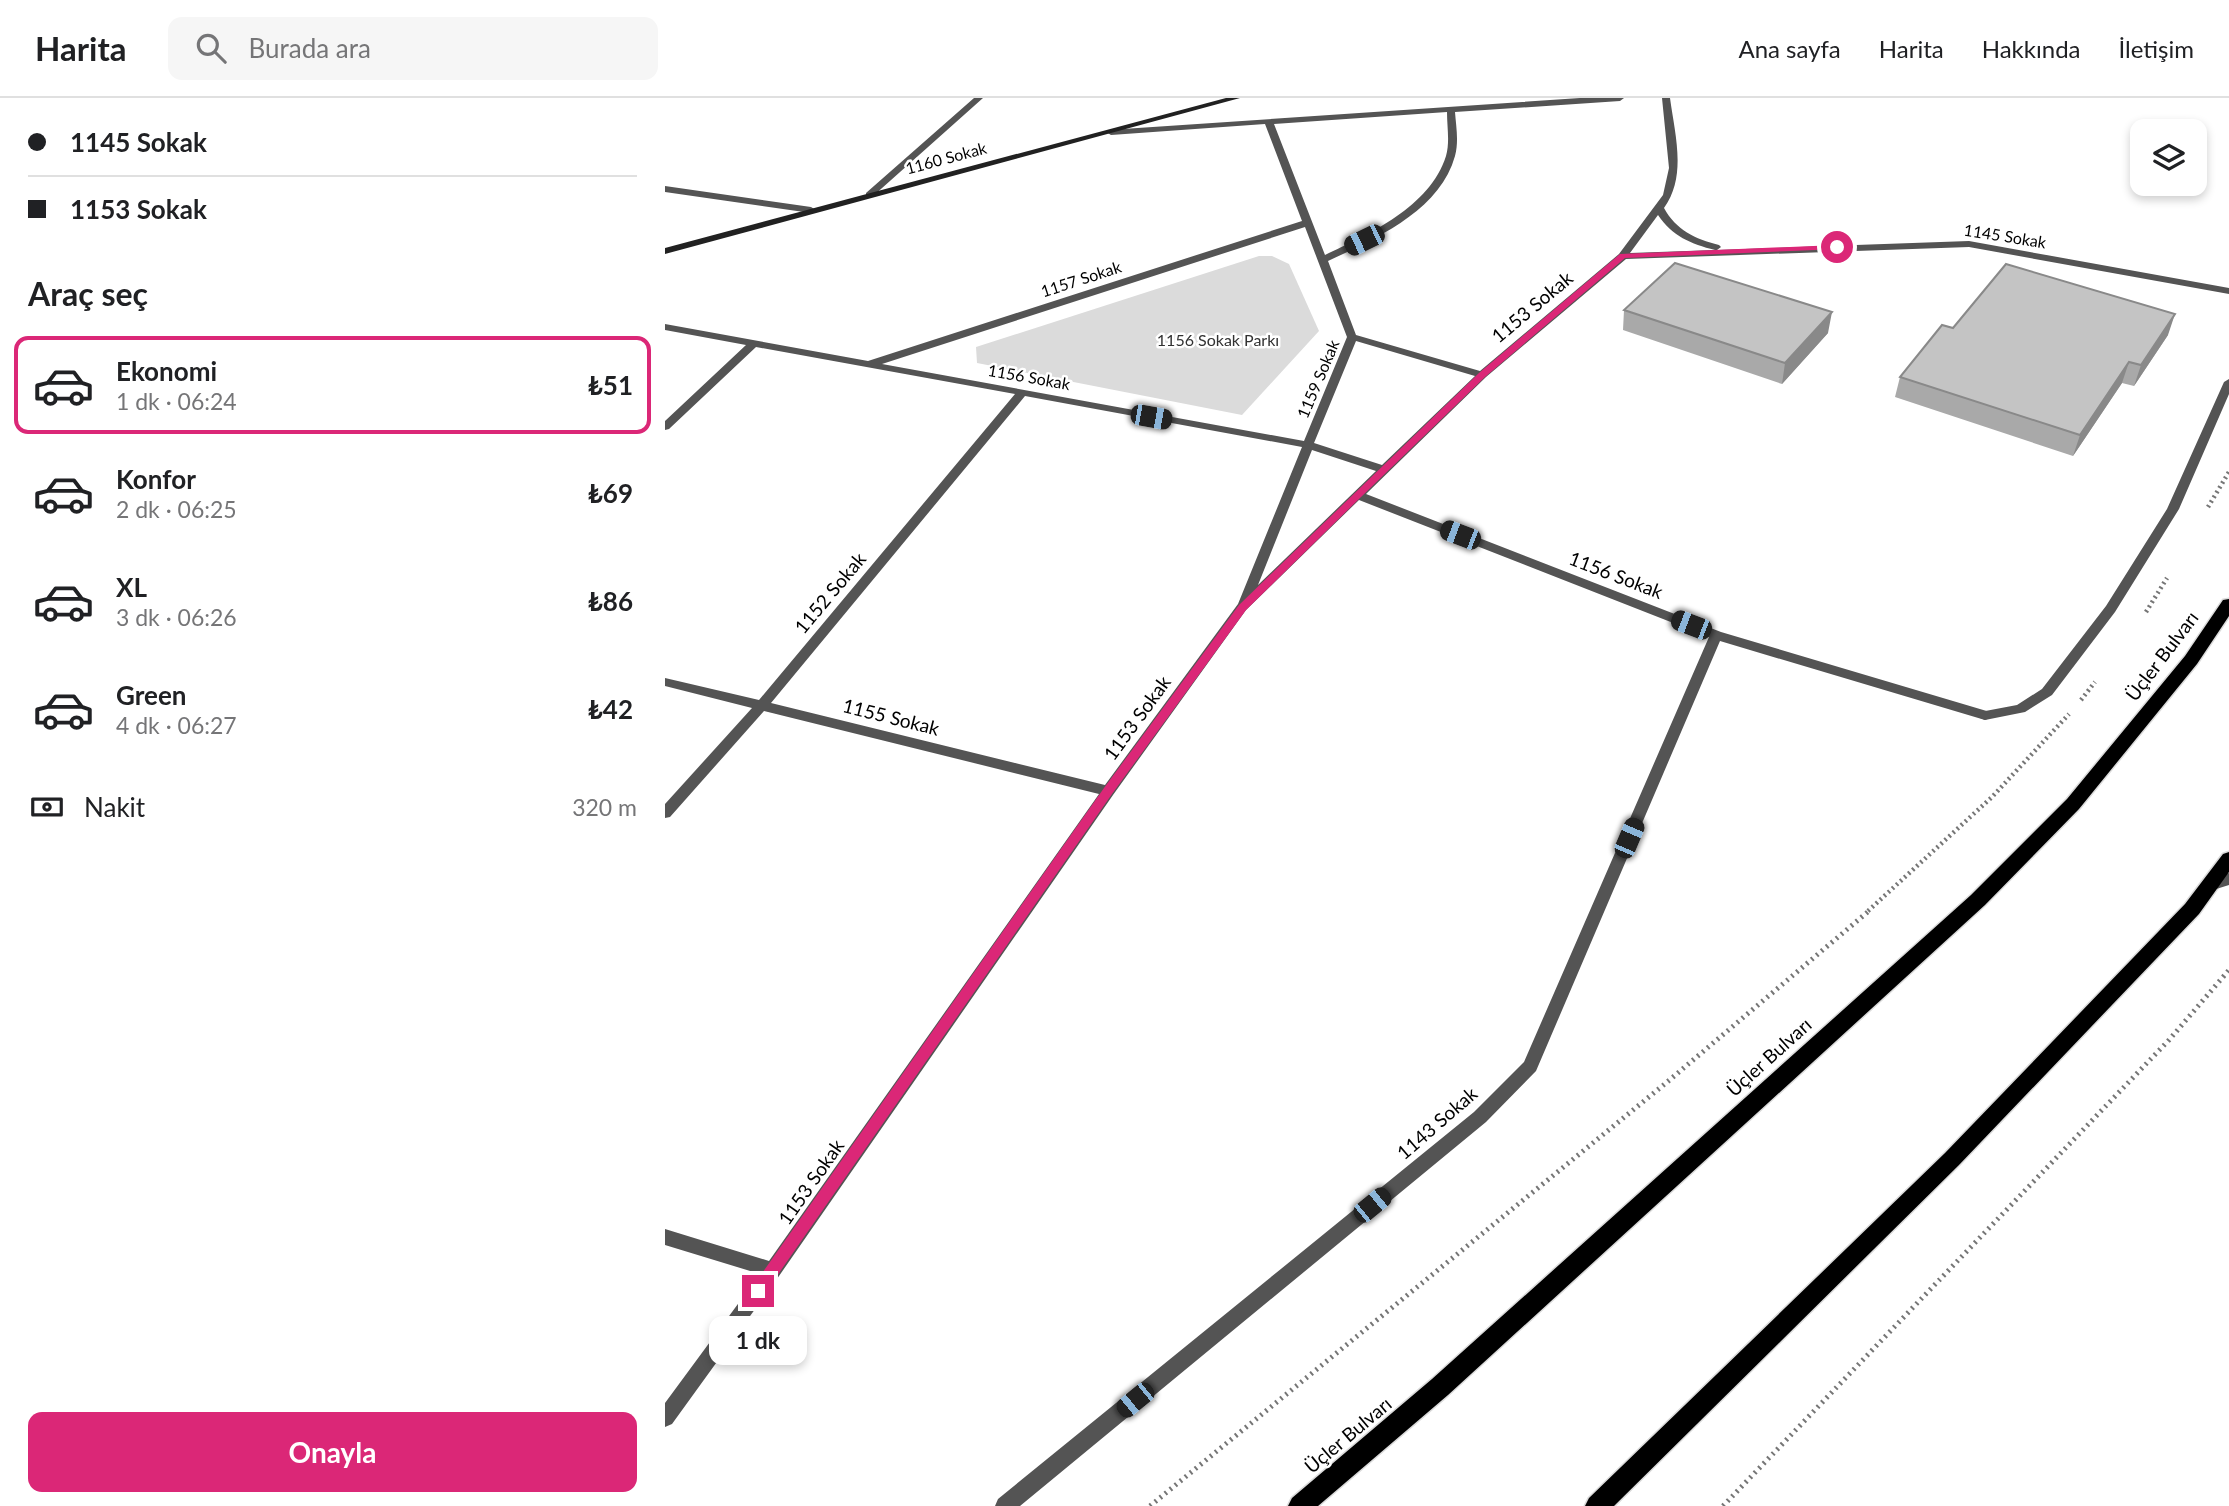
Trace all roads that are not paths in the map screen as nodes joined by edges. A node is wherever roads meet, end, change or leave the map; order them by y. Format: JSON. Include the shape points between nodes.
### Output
{"nodes":[{"id":1,"x":979,"y":98,"type":"edge"},
{"id":2,"x":1236,"y":98,"type":"edge"},
{"id":3,"x":1620,"y":98,"type":"edge"},
{"id":4,"x":1666,"y":98,"type":"edge"},
{"id":5,"x":1451,"y":109,"type":"junction"},
{"id":6,"x":1269,"y":122,"type":"junction"},
{"id":7,"x":1111,"y":132,"type":"junction"},
{"id":8,"x":665,"y":190,"type":"edge"},
{"id":9,"x":869,"y":195,"type":"junction"},
{"id":10,"x":1659,"y":208,"type":"junction"},
{"id":11,"x":811,"y":210,"type":"junction"},
{"id":12,"x":1307,"y":223,"type":"junction"},
{"id":13,"x":1731,"y":250,"type":"junction"},
{"id":14,"x":665,"y":251,"type":"edge"},
{"id":15,"x":1623,"y":256,"type":"junction"},
{"id":16,"x":1323,"y":260,"type":"junction"},
{"id":17,"x":2229,"y":291,"type":"edge"},
{"id":18,"x":665,"y":327,"type":"edge"},
{"id":19,"x":1352,"y":337,"type":"junction"},
{"id":20,"x":753,"y":345,"type":"junction"},
{"id":21,"x":865,"y":365,"type":"junction"},
{"id":22,"x":1482,"y":375,"type":"junction"},
{"id":23,"x":2229,"y":382,"type":"edge"},
{"id":24,"x":1021,"y":394,"type":"junction"},
{"id":25,"x":665,"y":427,"type":"edge"},
{"id":26,"x":1308,"y":445,"type":"junction"},
{"id":27,"x":1384,"y":470,"type":"junction"},
{"id":28,"x":1357,"y":495,"type":"junction"},
{"id":29,"x":2229,"y":604,"type":"edge"},
{"id":30,"x":1242,"y":607,"type":"junction"},
{"id":31,"x":1716,"y":635,"type":"junction"},
{"id":32,"x":665,"y":682,"type":"edge"},
{"id":33,"x":763,"y":704,"type":"junction"},
{"id":34,"x":1108,"y":791,"type":"junction"},
{"id":35,"x":665,"y":813,"type":"edge"},
{"id":36,"x":2229,"y":859,"type":"edge"},
{"id":37,"x":2221,"y":882,"type":"edge"},
{"id":38,"x":665,"y":1237,"type":"edge"},
{"id":39,"x":773,"y":1270,"type":"junction"},
{"id":40,"x":665,"y":1418,"type":"edge"},
{"id":41,"x":1005,"y":1506,"type":"edge"},
{"id":42,"x":1300,"y":1506,"type":"edge"},
{"id":43,"x":1597,"y":1506,"type":"edge"}],
"edges":[{"from":1,"to":9,"type":"street"},
{"from":2,"to":7,"type":"street","name":"1160 Sokak"},
{"from":3,"to":5,"type":"street"},
{"from":4,"to":10,"type":"street","name":"1153 Sokak","via":[[1674,168],[1668,195]]},
{"from":5,"to":6,"type":"street"},
{"from":5,"to":16,"type":"street","via":[[1449,161],[1425,196],[1399,219]]},
{"from":6,"to":7,"type":"street"},
{"from":6,"to":12,"type":"street","name":"1159 Sokak"},
{"from":7,"to":9,"type":"street","name":"1160 Sokak"},
{"from":8,"to":11,"type":"street"},
{"from":9,"to":11,"type":"street","name":"1160 Sokak"},
{"from":10,"to":13,"type":"street","name":"1145 Sokak","via":[[1684,236]]},
{"from":10,"to":15,"type":"street","name":"1153 Sokak"},
{"from":11,"to":14,"type":"street","name":"1160 Sokak"},
{"from":12,"to":16,"type":"street","name":"1159 Sokak"},
{"from":12,"to":21,"type":"street","name":"1157 Sokak"},
{"from":13,"to":15,"type":"street","name":"1145 Sokak"},
{"from":13,"to":17,"type":"street","name":"1145 Sokak","via":[[1969,244]]},
{"from":15,"to":22,"type":"street","name":"1153 Sokak"},
{"from":16,"to":19,"type":"street","name":"1159 Sokak"},
{"from":18,"to":20,"type":"street","name":"1156 Sokak"},
{"from":19,"to":22,"type":"street"},
{"from":19,"to":26,"type":"street","name":"1159 Sokak"},
{"from":20,"to":21,"type":"street","name":"1156 Sokak"},
{"from":20,"to":25,"type":"street"},
{"from":21,"to":24,"type":"street","name":"1156 Sokak"},
{"from":22,"to":27,"type":"street","name":"1153 Sokak"},
{"from":23,"to":31,"type":"street","name":"1156 Sokak","via":[[2173,509],[2111,609],[2047,692],[2020,709],[1985,715]]},
{"from":24,"to":26,"type":"street","name":"1156 Sokak"},
{"from":24,"to":33,"type":"street","name":"1152 Sokak"},
{"from":26,"to":27,"type":"street","name":"1156 Sokak"},
{"from":26,"to":30,"type":"street","name":"1159 Sokak"},
{"from":27,"to":28,"type":"street","name":"1153 Sokak"},
{"from":28,"to":30,"type":"street","name":"1153 Sokak"},
{"from":28,"to":31,"type":"street","name":"1156 Sokak"},
{"from":29,"to":42,"type":"main road","name":"Üçler Bulvarı","via":[[2192,660],[2073,804],[1977,900],[1440,1387]]},
{"from":30,"to":34,"type":"street","name":"1153 Sokak"},
{"from":31,"to":41,"type":"street","name":"1143 Sokak","via":[[1530,1066],[1480,1117]]},
{"from":32,"to":33,"type":"street","name":"1155 Sokak"},
{"from":33,"to":34,"type":"street","name":"1155 Sokak"},
{"from":33,"to":35,"type":"street","name":"1152 Sokak"},
{"from":34,"to":39,"type":"street","name":"1153 Sokak"},
{"from":36,"to":37,"type":"main road"},
{"from":37,"to":43,"type":"main road","via":[[1952,1159]]},
{"from":38,"to":39,"type":"street"},
{"from":39,"to":40,"type":"street","name":"1153 Sokak"}]}
